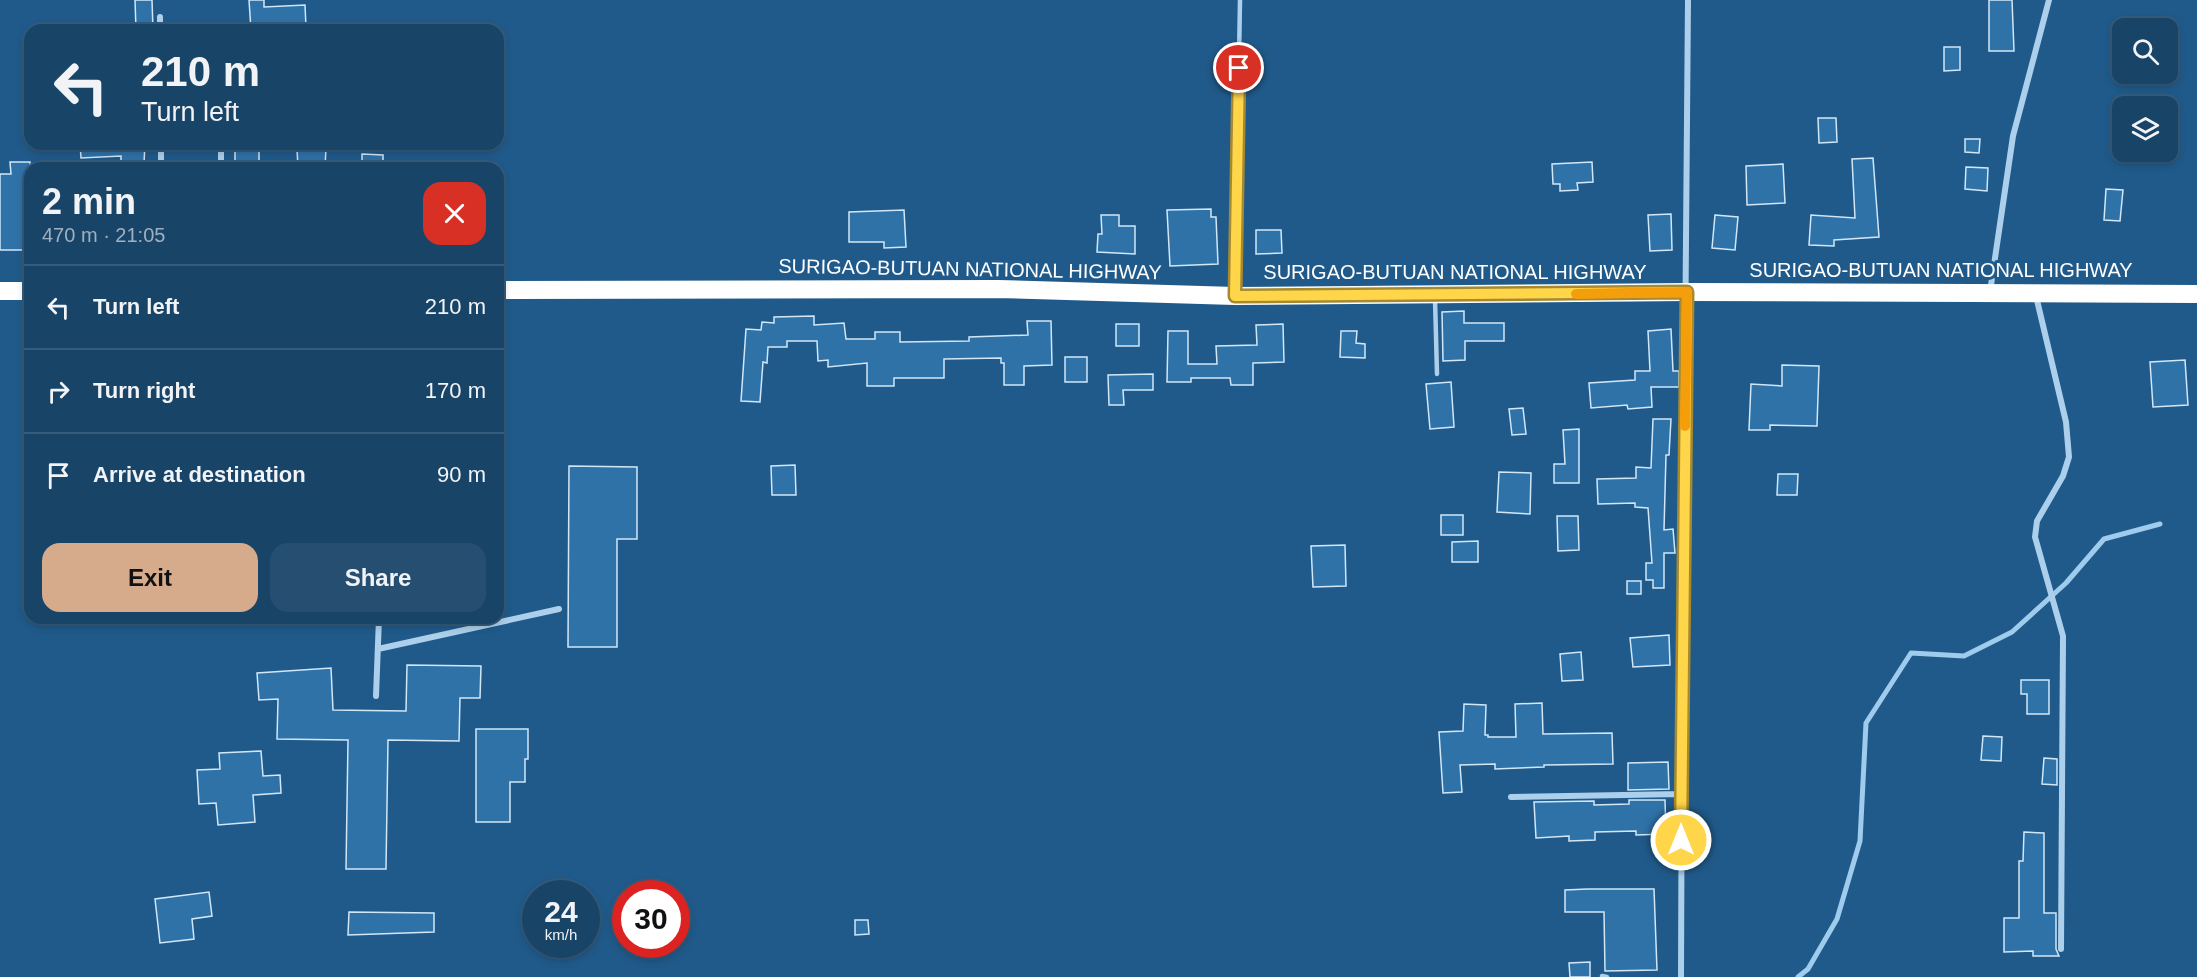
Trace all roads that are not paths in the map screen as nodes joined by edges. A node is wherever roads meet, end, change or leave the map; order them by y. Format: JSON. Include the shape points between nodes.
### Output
{"nodes":[{"id":1,"x":1240,"y":0,"type":"edge"},
{"id":2,"x":1688,"y":0,"type":"edge"},
{"id":3,"x":2049,"y":0,"type":"edge"},
{"id":4,"x":160,"y":17,"type":"dead end"},
{"id":5,"x":160,"y":24,"type":"edge"},
{"id":6,"x":504,"y":290,"type":"edge"},
{"id":7,"x":0,"y":291,"type":"edge"},
{"id":8,"x":24,"y":291,"type":"edge"},
{"id":9,"x":1687,"y":292,"type":"junction"},
{"id":10,"x":1990,"y":292,"type":"junction"},
{"id":11,"x":2035,"y":292,"type":"junction"},
{"id":12,"x":2197,"y":294,"type":"edge"},
{"id":13,"x":1435,"y":295,"type":"junction"},
{"id":14,"x":1235,"y":296,"type":"junction"},
{"id":15,"x":1437,"y":374,"type":"dead end"},
{"id":16,"x":559,"y":609,"type":"dead end"},
{"id":17,"x":504,"y":621,"type":"edge"},
{"id":18,"x":379,"y":624,"type":"edge"},
{"id":19,"x":491,"y":624,"type":"edge"},
{"id":20,"x":378,"y":649,"type":"junction"},
{"id":21,"x":376,"y":696,"type":"dead end"},
{"id":22,"x":1681,"y":794,"type":"junction"},
{"id":23,"x":1511,"y":797,"type":"dead end"},
{"id":24,"x":2061,"y":949,"type":"dead end"},
{"id":25,"x":1602,"y":976,"type":"edge"},
{"id":26,"x":1607,"y":977,"type":"edge"},
{"id":27,"x":1681,"y":977,"type":"edge"}],
"edges":[{"from":1,"to":14,"type":"lane"},
{"from":2,"to":9,"type":"street"},
{"from":3,"to":10,"type":"street","via":[[2013,136]]},
{"from":4,"to":5,"type":"street"},
{"from":6,"to":14,"type":"highway","name":"SURIGAO-BUTUAN NATIONAL HIGHWAY","via":[[998,289]]},
{"from":7,"to":8,"type":"highway"},
{"from":9,"to":10,"type":"highway","name":"SURIGAO-BUTUAN NATIONAL HIGHWAY"},
{"from":9,"to":13,"type":"highway","name":"SURIGAO-BUTUAN NATIONAL HIGHWAY"},
{"from":9,"to":22,"type":"street"},
{"from":10,"to":11,"type":"highway","name":"SURIGAO-BUTUAN NATIONAL HIGHWAY"},
{"from":11,"to":12,"type":"highway","name":"SURIGAO-BUTUAN NATIONAL HIGHWAY"},
{"from":11,"to":24,"type":"street","via":[[2066,422],[2069,457],[2063,476],[2037,521],[2035,537],[2063,636]]},
{"from":13,"to":14,"type":"highway","name":"SURIGAO-BUTUAN NATIONAL HIGHWAY"},
{"from":13,"to":15,"type":"lane"},
{"from":16,"to":17,"type":"street"},
{"from":18,"to":20,"type":"street"},
{"from":19,"to":20,"type":"street"},
{"from":20,"to":21,"type":"street"},
{"from":22,"to":23,"type":"street"},
{"from":22,"to":27,"type":"street"},
{"from":25,"to":26,"type":"lane"}]}
